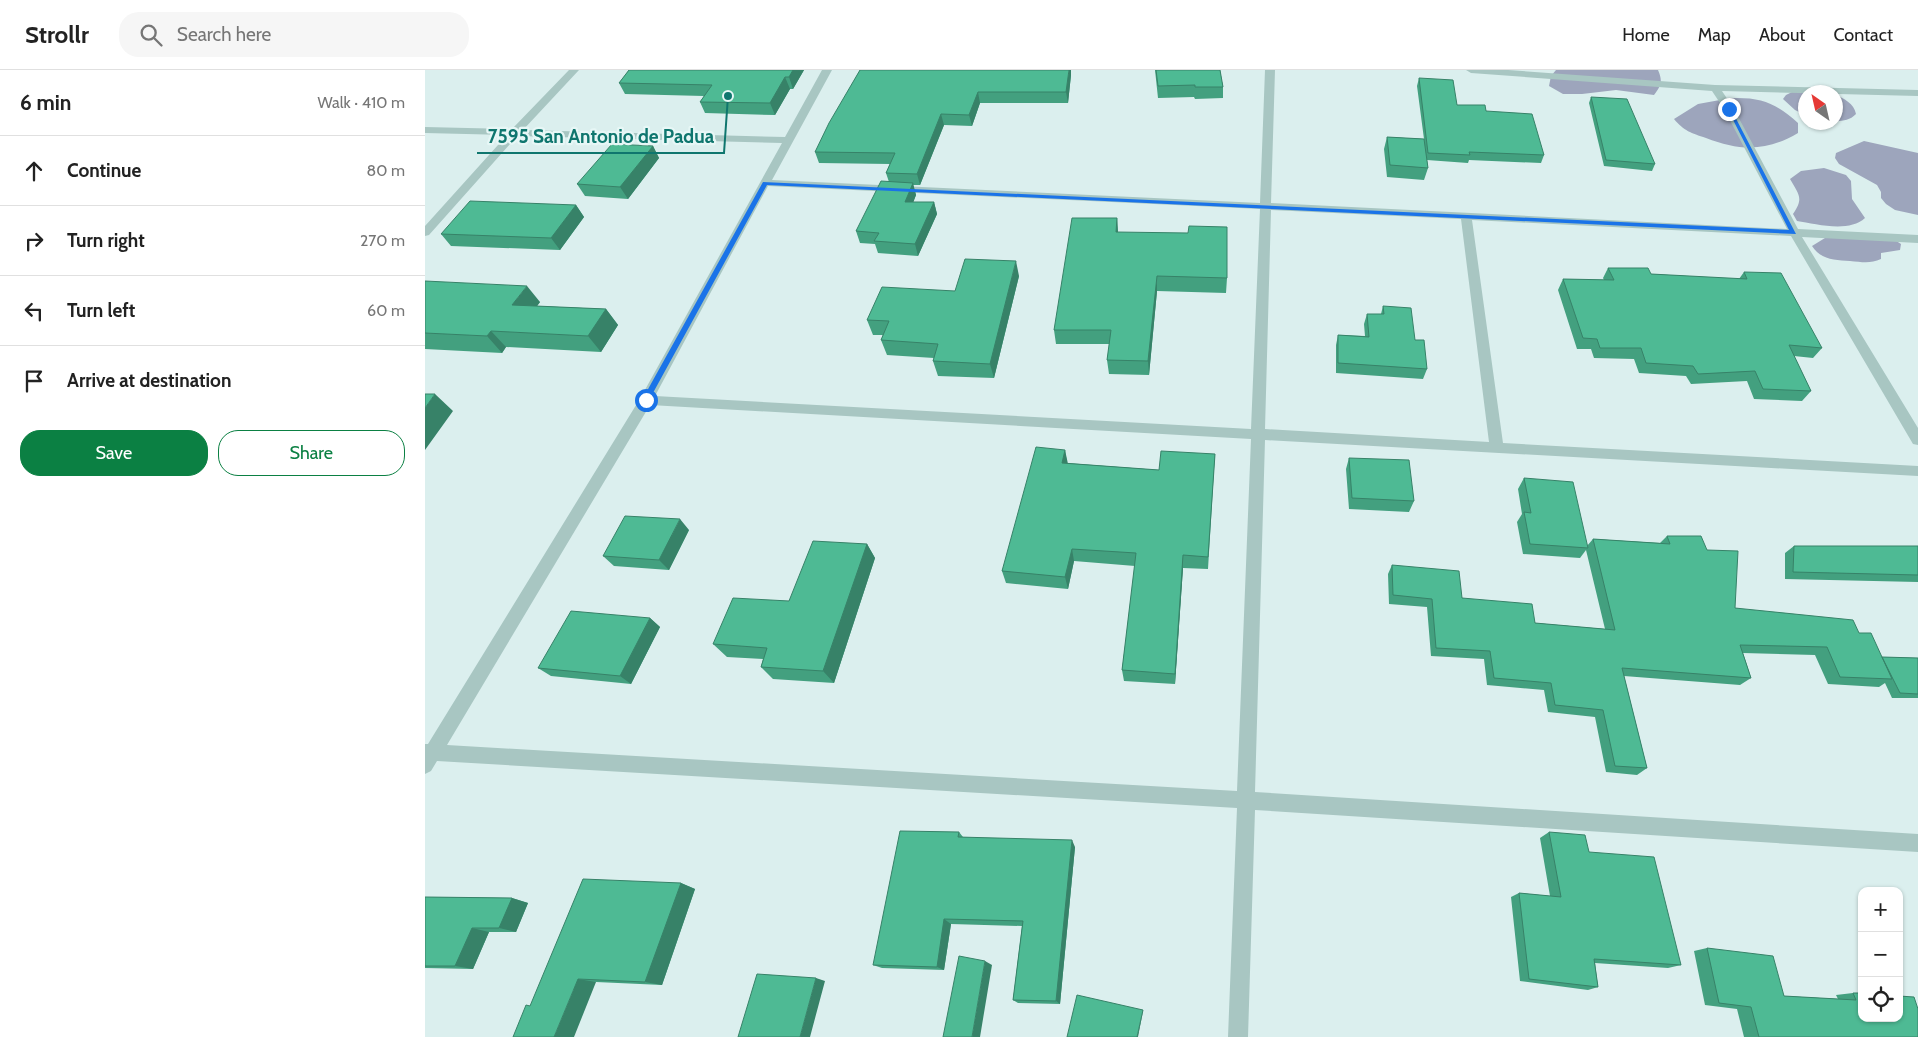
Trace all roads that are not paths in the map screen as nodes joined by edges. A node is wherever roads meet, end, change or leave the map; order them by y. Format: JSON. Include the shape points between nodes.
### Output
{"nodes":[{"id":1,"x":574,"y":70,"type":"edge"},
{"id":2,"x":827,"y":70,"type":"edge"},
{"id":3,"x":1270,"y":70,"type":"edge"},
{"id":4,"x":1471,"y":70,"type":"edge"},
{"id":5,"x":1715,"y":88,"type":"junction"},
{"id":6,"x":1918,"y":93,"type":"edge"},
{"id":7,"x":425,"y":130,"type":"edge"},
{"id":8,"x":515,"y":132,"type":"junction"},
{"id":9,"x":789,"y":140,"type":"junction"},
{"id":10,"x":765,"y":183,"type":"junction"},
{"id":11,"x":1265,"y":206,"type":"junction"},
{"id":12,"x":1466,"y":216,"type":"junction"},
{"id":13,"x":1793,"y":232,"type":"junction"},
{"id":14,"x":425,"y":234,"type":"edge"},
{"id":15,"x":1918,"y":239,"type":"edge"},
{"id":16,"x":646,"y":400,"type":"junction"},
{"id":17,"x":1258,"y":434,"type":"junction"},
{"id":18,"x":1918,"y":440,"type":"edge"},
{"id":19,"x":1497,"y":448,"type":"junction"},
{"id":20,"x":1918,"y":471,"type":"edge"},
{"id":21,"x":427,"y":756,"type":"edge"},
{"id":22,"x":1246,"y":800,"type":"junction"},
{"id":23,"x":1918,"y":843,"type":"edge"},
{"id":24,"x":1238,"y":1037,"type":"edge"}],
"edges":[{"from":1,"to":8,"type":"street"},
{"from":2,"to":9,"type":"street"},
{"from":3,"to":11,"type":"street"},
{"from":4,"to":5,"type":"street"},
{"from":5,"to":6,"type":"street"},
{"from":5,"to":13,"type":"street"},
{"from":7,"to":8,"type":"street"},
{"from":8,"to":9,"type":"street"},
{"from":8,"to":14,"type":"street"},
{"from":9,"to":10,"type":"street"},
{"from":10,"to":11,"type":"street"},
{"from":10,"to":16,"type":"street"},
{"from":11,"to":12,"type":"street"},
{"from":11,"to":17,"type":"street"},
{"from":12,"to":13,"type":"street"},
{"from":12,"to":19,"type":"street"},
{"from":13,"to":15,"type":"street"},
{"from":13,"to":18,"type":"street"},
{"from":16,"to":17,"type":"street"},
{"from":16,"to":21,"type":"street"},
{"from":17,"to":19,"type":"street"},
{"from":17,"to":22,"type":"street"},
{"from":19,"to":20,"type":"street"},
{"from":21,"to":22,"type":"street"},
{"from":22,"to":23,"type":"street"},
{"from":22,"to":24,"type":"street"}]}
